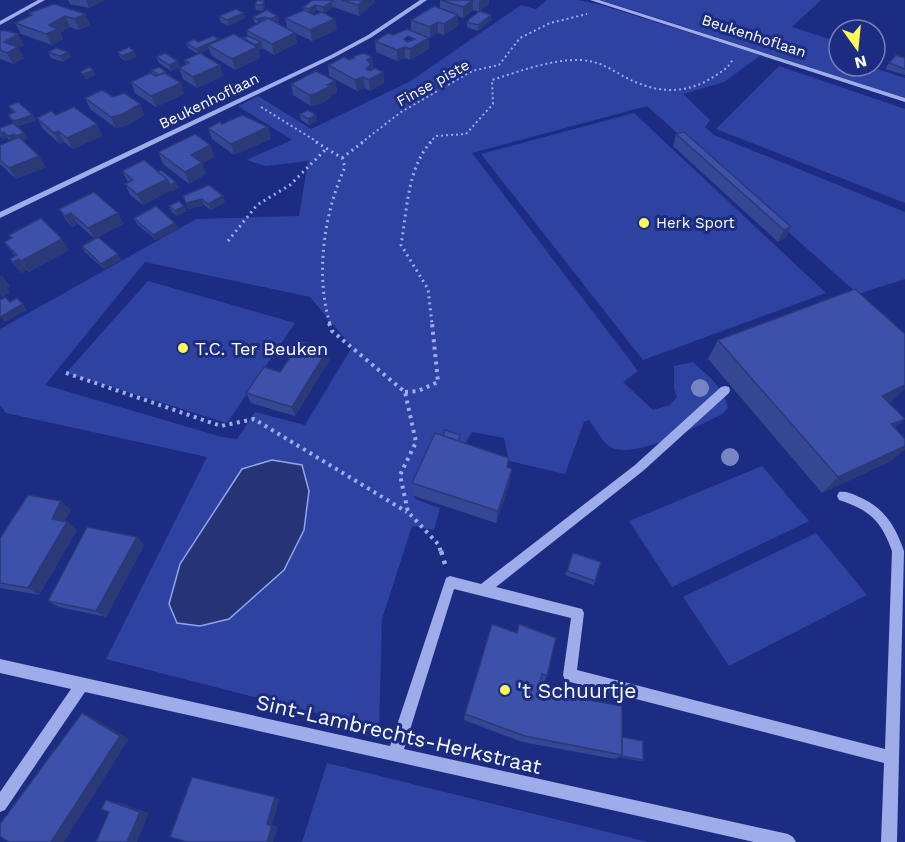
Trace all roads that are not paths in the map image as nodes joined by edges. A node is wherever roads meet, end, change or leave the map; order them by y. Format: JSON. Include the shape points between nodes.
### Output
{"nodes":[{"id":1,"x":42,"y":0,"type":"edge"},
{"id":2,"x":424,"y":0,"type":"edge"},
{"id":3,"x":593,"y":0,"type":"edge"},
{"id":4,"x":0,"y":22,"type":"edge"},
{"id":5,"x":905,"y":100,"type":"edge"},
{"id":6,"x":0,"y":216,"type":"edge"},
{"id":7,"x":724,"y":390,"type":"dead end"},
{"id":8,"x":843,"y":496,"type":"edge"},
{"id":9,"x":483,"y":590,"type":"junction"},
{"id":10,"x":0,"y":666,"type":"edge"},
{"id":11,"x":82,"y":685,"type":"junction"},
{"id":12,"x":395,"y":754,"type":"junction"},
{"id":13,"x":891,"y":758,"type":"junction"},
{"id":14,"x":0,"y":805,"type":"edge"},
{"id":15,"x":788,"y":842,"type":"edge"},
{"id":16,"x":889,"y":842,"type":"edge"}],
"edges":[{"from":1,"to":4,"type":"street"},
{"from":2,"to":6,"type":"street","name":"Beukenhoflaan","via":[[370,36]]},
{"from":3,"to":5,"type":"street","name":"Beukenhoflaan"},
{"from":7,"to":9,"type":"street","via":[[639,468]]},
{"from":8,"to":13,"type":"street","via":[[863,502],[881,516],[892,530],[898,551]]},
{"from":9,"to":12,"type":"street","via":[[450,582]]},
{"from":9,"to":13,"type":"street","via":[[578,613],[570,675]]},
{"from":10,"to":11,"type":"street","name":"Sint-Lambrechts-Herkstraat"},
{"from":11,"to":12,"type":"street","name":"Sint-Lambrechts-Herkstraat"},
{"from":11,"to":14,"type":"street"},
{"from":12,"to":15,"type":"street","name":"Sint-Lambrechts-Herkstraat"},
{"from":13,"to":16,"type":"street"}]}
